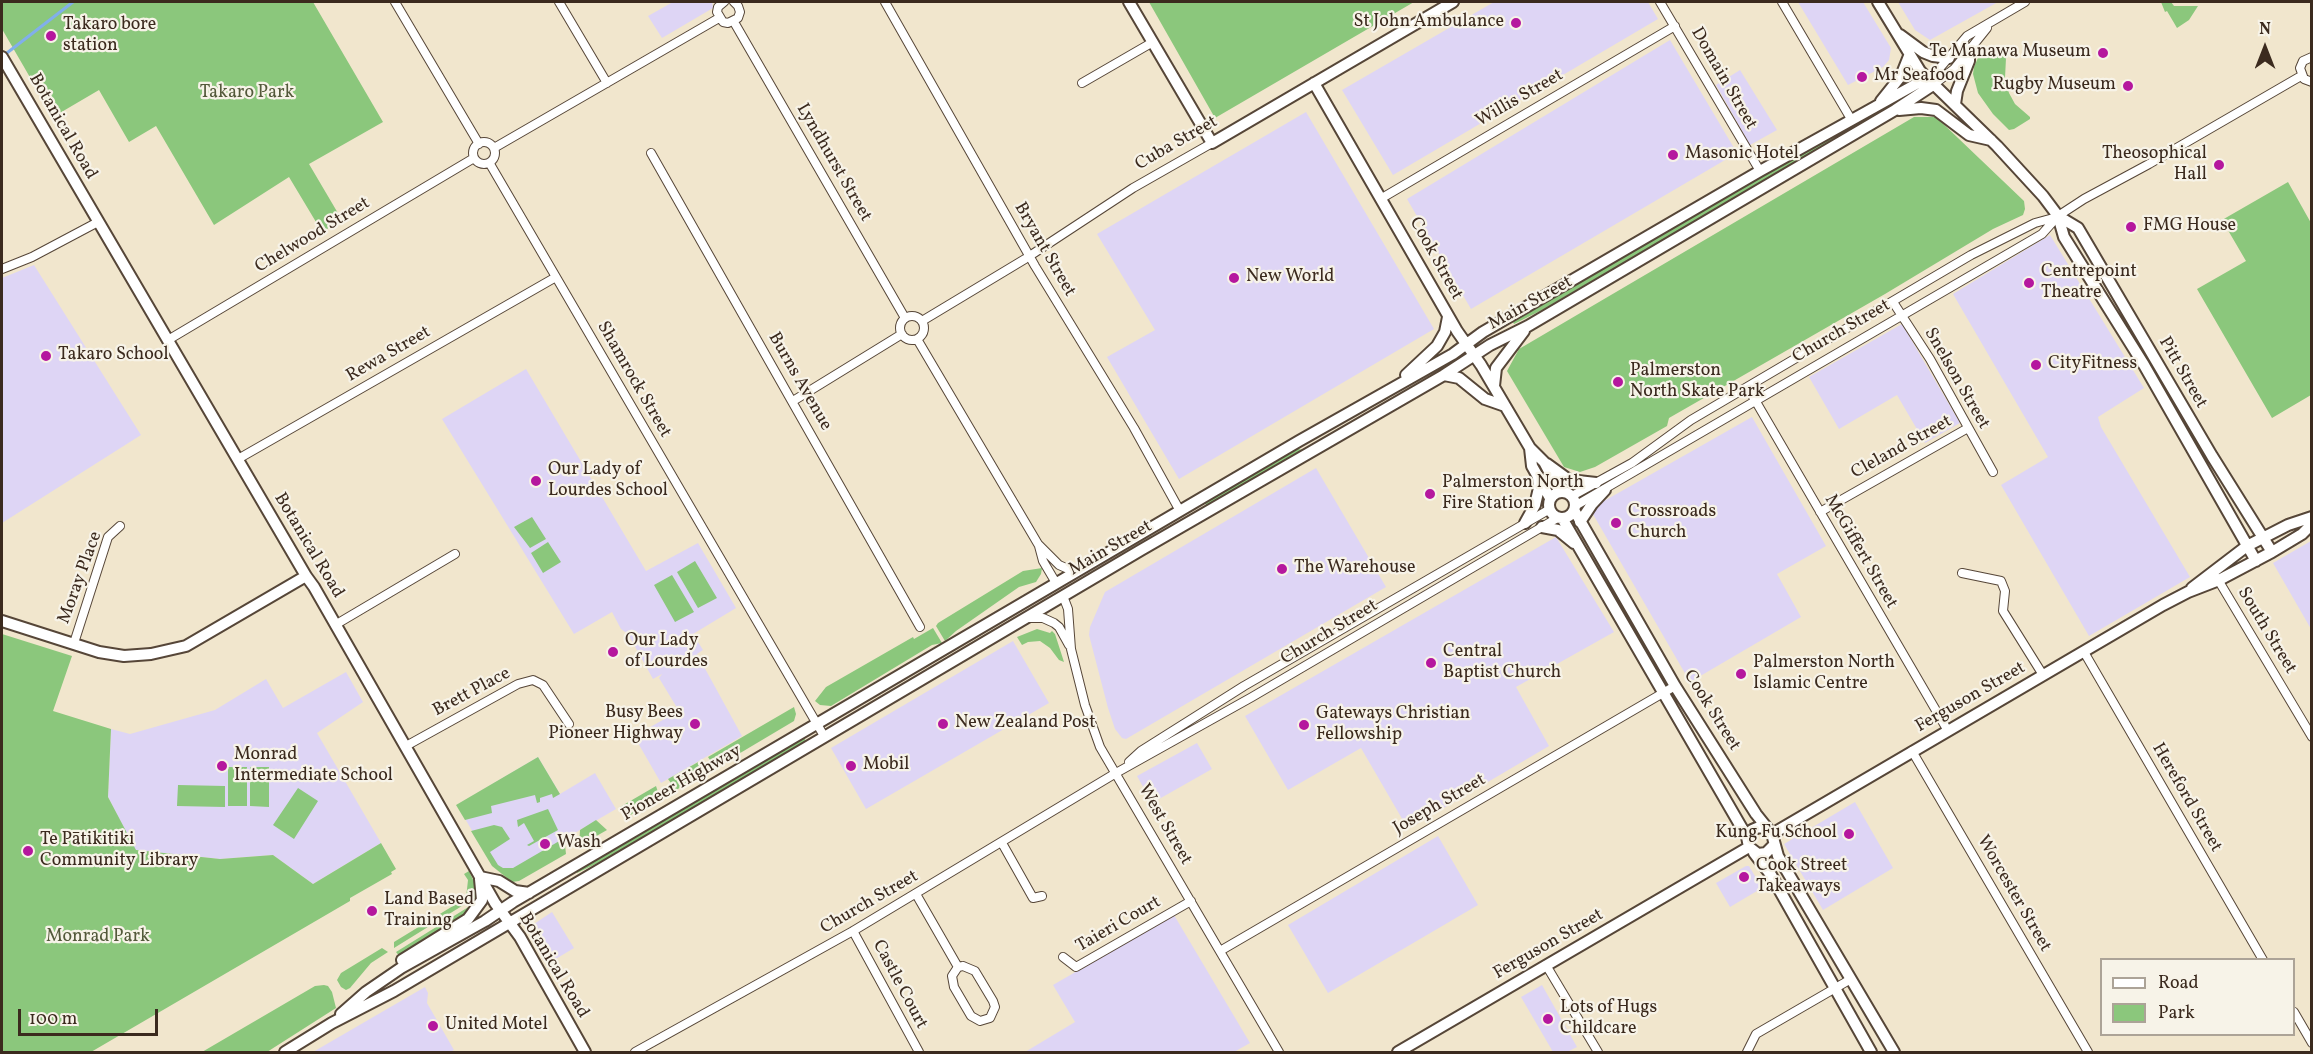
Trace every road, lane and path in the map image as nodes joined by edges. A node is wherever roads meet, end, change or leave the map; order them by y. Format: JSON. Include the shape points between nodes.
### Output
{"nodes":[{"id":1,"x":395,"y":2,"type":"edge"},
{"id":2,"x":559,"y":2,"type":"edge"},
{"id":3,"x":722,"y":2,"type":"edge"},
{"id":4,"x":885,"y":2,"type":"edge"},
{"id":5,"x":1129,"y":2,"type":"edge"},
{"id":6,"x":1453,"y":2,"type":"edge"},
{"id":7,"x":1660,"y":2,"type":"edge"},
{"id":8,"x":1782,"y":2,"type":"edge"},
{"id":9,"x":1878,"y":2,"type":"edge"},
{"id":10,"x":2025,"y":2,"type":"edge"},
{"id":11,"x":739,"y":3,"type":"edge"},
{"id":12,"x":719,"y":18,"type":"junction"},
{"id":13,"x":1996,"y":18,"type":"junction"},
{"id":14,"x":734,"y":22,"type":"junction"},
{"id":15,"x":1674,"y":26,"type":"junction"},
{"id":16,"x":1894,"y":31,"type":"junction"},
{"id":17,"x":1153,"y":42,"type":"junction"},
{"id":18,"x":1969,"y":49,"type":"junction"},
{"id":19,"x":1909,"y":56,"type":"junction"},
{"id":20,"x":2,"y":57,"type":"edge"},
{"id":21,"x":2312,"y":57,"type":"edge"},
{"id":22,"x":1949,"y":58,"type":"junction"},
{"id":23,"x":2301,"y":76,"type":"junction"},
{"id":24,"x":1930,"y":82,"type":"junction"},
{"id":25,"x":2312,"y":82,"type":"edge"},
{"id":26,"x":607,"y":83,"type":"junction"},
{"id":27,"x":1082,"y":83,"type":"dead end"},
{"id":28,"x":1314,"y":83,"type":"junction"},
{"id":29,"x":1955,"y":105,"type":"junction"},
{"id":30,"x":1875,"y":108,"type":"junction"},
{"id":31,"x":1895,"y":110,"type":"junction"},
{"id":32,"x":1851,"y":119,"type":"junction"},
{"id":33,"x":1991,"y":140,"type":"junction"},
{"id":34,"x":1212,"y":142,"type":"junction"},
{"id":35,"x":479,"y":144,"type":"junction"},
{"id":36,"x":494,"y":147,"type":"junction"},
{"id":37,"x":651,"y":153,"type":"dead end"},
{"id":38,"x":474,"y":158,"type":"junction"},
{"id":39,"x":490,"y":164,"type":"junction"},
{"id":40,"x":1760,"y":171,"type":"junction"},
{"id":41,"x":1382,"y":198,"type":"junction"},
{"id":42,"x":2058,"y":216,"type":"junction"},
{"id":43,"x":98,"y":222,"type":"junction"},
{"id":44,"x":1029,"y":256,"type":"junction"},
{"id":45,"x":2,"y":269,"type":"edge"},
{"id":46,"x":556,"y":277,"type":"junction"},
{"id":47,"x":1893,"y":302,"type":"junction"},
{"id":48,"x":1901,"y":315,"type":"junction"},
{"id":49,"x":1449,"y":316,"type":"junction"},
{"id":50,"x":905,"y":318,"type":"junction"},
{"id":51,"x":922,"y":321,"type":"junction"},
{"id":52,"x":1528,"y":326,"type":"junction"},
{"id":53,"x":902,"y":334,"type":"junction"},
{"id":54,"x":917,"y":339,"type":"junction"},
{"id":55,"x":168,"y":340,"type":"junction"},
{"id":56,"x":1466,"y":344,"type":"junction"},
{"id":57,"x":1475,"y":356,"type":"junction"},
{"id":58,"x":2154,"y":358,"type":"junction"},
{"id":59,"x":2144,"y":365,"type":"junction"},
{"id":60,"x":1444,"y":375,"type":"junction"},
{"id":61,"x":1400,"y":382,"type":"junction"},
{"id":62,"x":1494,"y":386,"type":"junction"},
{"id":63,"x":1748,"y":387,"type":"junction"},
{"id":64,"x":793,"y":400,"type":"junction"},
{"id":65,"x":1755,"y":400,"type":"junction"},
{"id":66,"x":1505,"y":406,"type":"junction"},
{"id":67,"x":1968,"y":428,"type":"junction"},
{"id":68,"x":1530,"y":448,"type":"junction"},
{"id":69,"x":238,"y":459,"type":"junction"},
{"id":70,"x":1544,"y":462,"type":"junction"},
{"id":71,"x":1993,"y":472,"type":"dead end"},
{"id":72,"x":1538,"y":476,"type":"junction"},
{"id":73,"x":1600,"y":487,"type":"junction"},
{"id":74,"x":1560,"y":492,"type":"junction"},
{"id":75,"x":1550,"y":504,"type":"junction"},
{"id":76,"x":1574,"y":504,"type":"junction"},
{"id":77,"x":1180,"y":511,"type":"junction"},
{"id":78,"x":1820,"y":512,"type":"junction"},
{"id":79,"x":2312,"y":517,"type":"edge"},
{"id":80,"x":1561,"y":518,"type":"junction"},
{"id":81,"x":1580,"y":522,"type":"junction"},
{"id":82,"x":1525,"y":523,"type":"junction"},
{"id":83,"x":2312,"y":524,"type":"edge"},
{"id":84,"x":120,"y":526,"type":"dead end"},
{"id":85,"x":1542,"y":527,"type":"junction"},
{"id":86,"x":2264,"y":537,"type":"junction"},
{"id":87,"x":1038,"y":544,"type":"junction"},
{"id":88,"x":2247,"y":546,"type":"junction"},
{"id":89,"x":1580,"y":549,"type":"junction"},
{"id":90,"x":1141,"y":550,"type":"junction"},
{"id":91,"x":2272,"y":552,"type":"junction"},
{"id":92,"x":455,"y":554,"type":"dead end"},
{"id":93,"x":2256,"y":561,"type":"junction"},
{"id":94,"x":1606,"y":565,"type":"junction"},
{"id":95,"x":1075,"y":572,"type":"junction"},
{"id":96,"x":1593,"y":572,"type":"junction"},
{"id":97,"x":1962,"y":573,"type":"dead end"},
{"id":98,"x":306,"y":576,"type":"junction"},
{"id":99,"x":2216,"y":576,"type":"junction"},
{"id":100,"x":1056,"y":583,"type":"junction"},
{"id":101,"x":1063,"y":596,"type":"junction"},
{"id":102,"x":1630,"y":608,"type":"junction"},
{"id":103,"x":1618,"y":616,"type":"junction"},
{"id":104,"x":1026,"y":618,"type":"junction"},
{"id":105,"x":2,"y":621,"type":"edge"},
{"id":106,"x":335,"y":625,"type":"junction"},
{"id":107,"x":983,"y":626,"type":"junction"},
{"id":108,"x":920,"y":627,"type":"dead end"},
{"id":109,"x":74,"y":643,"type":"junction"},
{"id":110,"x":1071,"y":649,"type":"junction"},
{"id":111,"x":2084,"y":652,"type":"junction"},
{"id":112,"x":923,"y":662,"type":"junction"},
{"id":113,"x":932,"y":674,"type":"junction"},
{"id":114,"x":2043,"y":675,"type":"junction"},
{"id":115,"x":1676,"y":686,"type":"junction"},
{"id":116,"x":1663,"y":693,"type":"junction"},
{"id":117,"x":569,"y":724,"type":"dead end"},
{"id":118,"x":817,"y":724,"type":"junction"},
{"id":119,"x":1948,"y":730,"type":"junction"},
{"id":120,"x":824,"y":736,"type":"junction"},
{"id":121,"x":2312,"y":737,"type":"edge"},
{"id":122,"x":406,"y":746,"type":"junction"},
{"id":123,"x":1912,"y":751,"type":"junction"},
{"id":124,"x":1116,"y":773,"type":"junction"},
{"id":125,"x":1770,"y":832,"type":"junction"},
{"id":126,"x":1002,"y":843,"type":"junction"},
{"id":127,"x":1750,"y":846,"type":"junction"},
{"id":128,"x":1773,"y":846,"type":"junction"},
{"id":129,"x":480,"y":877,"type":"junction"},
{"id":130,"x":529,"y":893,"type":"junction"},
{"id":131,"x":916,"y":894,"type":"junction"},
{"id":132,"x":1042,"y":896,"type":"dead end"},
{"id":133,"x":1191,"y":901,"type":"junction"},
{"id":134,"x":501,"y":911,"type":"junction"},
{"id":135,"x":509,"y":922,"type":"junction"},
{"id":136,"x":853,"y":931,"type":"junction"},
{"id":137,"x":1220,"y":951,"type":"junction"},
{"id":138,"x":1063,"y":957,"type":"dead end"},
{"id":139,"x":2262,"y":958,"type":"edge"},
{"id":140,"x":1546,"y":965,"type":"junction"},
{"id":141,"x":958,"y":967,"type":"junction"},
{"id":142,"x":1851,"y":979,"type":"junction"},
{"id":143,"x":1834,"y":989,"type":"junction"},
{"id":144,"x":366,"y":992,"type":"junction"},
{"id":145,"x":2295,"y":1014,"type":"edge"},
{"id":146,"x":332,"y":1023,"type":"junction"},
{"id":147,"x":2312,"y":1043,"type":"edge"},
{"id":148,"x":1400,"y":1052,"type":"edge"},
{"id":149,"x":285,"y":1053,"type":"edge"},
{"id":150,"x":585,"y":1053,"type":"edge"},
{"id":151,"x":635,"y":1053,"type":"edge"},
{"id":152,"x":919,"y":1053,"type":"edge"},
{"id":153,"x":1279,"y":1053,"type":"edge"},
{"id":154,"x":1598,"y":1053,"type":"edge"},
{"id":155,"x":1747,"y":1053,"type":"edge"},
{"id":156,"x":1871,"y":1053,"type":"edge"},
{"id":157,"x":1894,"y":1053,"type":"edge"},
{"id":158,"x":2088,"y":1053,"type":"edge"}],
"edges":[{"from":1,"to":35,"type":"street"},
{"from":2,"to":26,"type":"street"},
{"from":3,"to":12,"type":"street","via":[[717,12]]},
{"from":4,"to":44,"type":"street","name":"Bryant Street"},
{"from":5,"to":17,"type":"main road"},
{"from":6,"to":28,"type":"main road","name":"Cuba Street"},
{"from":7,"to":15,"type":"street","name":"Domain Street"},
{"from":8,"to":32,"type":"street"},
{"from":9,"to":16,"type":"main road","name":"Pitt Street"},
{"from":10,"to":13,"type":"street","name":"Main Street"},
{"from":11,"to":14,"type":"street","via":[[740,12]]},
{"from":12,"to":14,"type":"street"},
{"from":12,"to":26,"type":"street"},
{"from":13,"to":18,"type":"street","name":"Main Street"},
{"from":13,"to":22,"type":"street","name":"Main Street","via":[[1967,36]]},
{"from":14,"to":50,"type":"street","name":"Lyndhurst Street"},
{"from":15,"to":40,"type":"street","name":"Domain Street"},
{"from":15,"to":41,"type":"street","name":"Willis Street"},
{"from":16,"to":19,"type":"main road","name":"Pitt Street"},
{"from":16,"to":22,"type":"main road","via":[[1923,52]]},
{"from":17,"to":27,"type":"street"},
{"from":17,"to":34,"type":"main road"},
{"from":18,"to":24,"type":"street","name":"Main Street","via":[[1954,69]]},
{"from":18,"to":29,"type":"main road","via":[[1970,61],[1956,91]]},
{"from":19,"to":24,"type":"main road","name":"Pitt Street"},
{"from":19,"to":30,"type":"main road","via":[[1901,76]]},
{"from":20,"to":43,"type":"main road","name":"Botanical Road"},
{"from":21,"to":23,"type":"street","name":"Church Street","via":[[2301,64]]},
{"from":22,"to":24,"type":"street","name":"Main Street"},
{"from":23,"to":25,"type":"street"},
{"from":23,"to":42,"type":"street","name":"Church Street"},
{"from":24,"to":29,"type":"main road","name":"Pitt Street"},
{"from":24,"to":30,"type":"main road","name":"Main Street"},
{"from":24,"to":31,"type":"main road","name":"Main Street"},
{"from":26,"to":36,"type":"street"},
{"from":28,"to":34,"type":"main road","name":"Cuba Street"},
{"from":28,"to":41,"type":"main road","name":"Cook Street"},
{"from":29,"to":33,"type":"main road","name":"Pitt Street"},
{"from":30,"to":32,"type":"main road","name":"Main Street"},
{"from":31,"to":33,"type":"main road","via":[[1936,110],[1970,135]]},
{"from":31,"to":52,"type":"main road","name":"Main Street"},
{"from":32,"to":40,"type":"main road","name":"Main Street"},
{"from":33,"to":42,"type":"main road","name":"Pitt Street"},
{"from":34,"to":44,"type":"street","name":"Cuba Street"},
{"from":35,"to":36,"type":"street","via":[[486,142]]},
{"from":35,"to":38,"type":"street","via":[[474,148]]},
{"from":36,"to":39,"type":"street"},
{"from":37,"to":64,"type":"street","name":"Burns Avenue"},
{"from":38,"to":39,"type":"street","via":[[480,164]]},
{"from":38,"to":55,"type":"street","name":"Chelwood Street"},
{"from":39,"to":46,"type":"street","name":"Shamrock Street"},
{"from":40,"to":56,"type":"main road","name":"Main Street"},
{"from":41,"to":49,"type":"main road","name":"Cook Street"},
{"from":42,"to":47,"type":"street","name":"Church Street","via":[[1974,253]]},
{"from":42,"to":48,"type":"street","name":"Church Street","via":[[2042,234]]},
{"from":42,"to":58,"type":"main road","name":"Pitt Street","via":[[2078,228]]},
{"from":42,"to":59,"type":"main road","name":"Pitt Street","via":[[2064,237]]},
{"from":43,"to":45,"type":"street"},
{"from":43,"to":55,"type":"main road","name":"Botanical Road"},
{"from":44,"to":51,"type":"street","name":"Cuba Street"},
{"from":44,"to":77,"type":"street","name":"Bryant Street"},
{"from":46,"to":69,"type":"street","name":"Rewa Street"},
{"from":46,"to":118,"type":"street","name":"Shamrock Street"},
{"from":47,"to":48,"type":"street","name":"Snelson Street"},
{"from":47,"to":63,"type":"street","name":"Church Street"},
{"from":48,"to":65,"type":"street","name":"Church Street"},
{"from":48,"to":67,"type":"street","name":"Snelson Street"},
{"from":49,"to":56,"type":"main road","name":"Cook Street"},
{"from":49,"to":61,"type":"main road","via":[[1437,346]]},
{"from":50,"to":51,"type":"street","via":[[914,316]]},
{"from":50,"to":53,"type":"street","via":[[901,323]]},
{"from":51,"to":54,"type":"street","via":[[924,328]]},
{"from":52,"to":57,"type":"main road","name":"Main Street"},
{"from":52,"to":62,"type":"main road","via":[[1496,368]]},
{"from":53,"to":54,"type":"street"},
{"from":53,"to":64,"type":"street"},
{"from":54,"to":87,"type":"street"},
{"from":55,"to":69,"type":"main road","name":"Botanical Road"},
{"from":56,"to":57,"type":"main road","name":"Cook Street"},
{"from":56,"to":61,"type":"main road","name":"Main Street"},
{"from":57,"to":60,"type":"main road","name":"Main Street"},
{"from":57,"to":62,"type":"main road","name":"Cook Street"},
{"from":58,"to":59,"type":"main road"},
{"from":58,"to":86,"type":"main road","name":"Pitt Street"},
{"from":59,"to":88,"type":"main road","name":"Pitt Street"},
{"from":60,"to":66,"type":"main road","via":[[1459,378],[1485,399]]},
{"from":60,"to":90,"type":"main road","name":"Main Street"},
{"from":61,"to":77,"type":"main road","name":"Main Street"},
{"from":62,"to":66,"type":"main road","name":"Cook Street"},
{"from":63,"to":65,"type":"street","name":"McGiffert Street"},
{"from":63,"to":73,"type":"street","name":"Church Street","via":[[1691,420]]},
{"from":64,"to":108,"type":"street","name":"Burns Avenue"},
{"from":65,"to":73,"type":"street","name":"Church Street"},
{"from":65,"to":78,"type":"street","name":"McGiffert Street"},
{"from":66,"to":68,"type":"main road","name":"Cook Street"},
{"from":67,"to":71,"type":"street","name":"Snelson Street"},
{"from":67,"to":78,"type":"street","name":"Cleland Street"},
{"from":68,"to":70,"type":"main road","name":"Cook Street"},
{"from":68,"to":72,"type":"main road","name":"Cook Street","via":[[1532,466]]},
{"from":69,"to":98,"type":"main road","name":"Botanical Road"},
{"from":70,"to":73,"type":"main road","via":[[1569,480]]},
{"from":70,"to":74,"type":"main road","name":"Cook Street"},
{"from":72,"to":75,"type":"main road","name":"Cook Street"},
{"from":72,"to":82,"type":"main road","via":[[1535,505]]},
{"from":73,"to":76,"type":"street","name":"Church Street"},
{"from":73,"to":81,"type":"main road"},
{"from":74,"to":75,"type":"main road"},
{"from":74,"to":76,"type":"main road"},
{"from":75,"to":80,"type":"main road","name":"Cook Street"},
{"from":75,"to":82,"type":"street","name":"Church Street"},
{"from":76,"to":80,"type":"main road","via":[[1569,516]]},
{"from":76,"to":81,"type":"main road","name":"Cook Street"},
{"from":77,"to":95,"type":"main road","name":"Main Street"},
{"from":78,"to":119,"type":"street","name":"McGiffert Street"},
{"from":79,"to":86,"type":"main road","name":"Ferguson Street"},
{"from":80,"to":85,"type":"street","name":"Church Street"},
{"from":80,"to":89,"type":"main road","name":"Cook Street"},
{"from":81,"to":94,"type":"main road","name":"Cook Street"},
{"from":82,"to":124,"type":"street","name":"Church Street","via":[[1244,686],[1141,751]]},
{"from":83,"to":91,"type":"main road","name":"Ferguson Street"},
{"from":84,"to":109,"type":"street","name":"Moray Place","via":[[108,537]]},
{"from":85,"to":89,"type":"main road","via":[[1558,530]]},
{"from":85,"to":124,"type":"street","name":"Church Street"},
{"from":86,"to":88,"type":"main road","name":"Ferguson Street"},
{"from":86,"to":91,"type":"main road","name":"Pitt Street"},
{"from":87,"to":95,"type":"street","via":[[1059,565]]},
{"from":87,"to":100,"type":"street","via":[[1042,561]]},
{"from":88,"to":93,"type":"main road","name":"Pitt Street"},
{"from":88,"to":99,"type":"main road","name":"Ferguson Street"},
{"from":89,"to":96,"type":"main road","name":"Cook Street"},
{"from":90,"to":100,"type":"main road","via":[[1070,585]]},
{"from":90,"to":101,"type":"main road","name":"Main Street"},
{"from":91,"to":93,"type":"main road","name":"Ferguson Street"},
{"from":92,"to":106,"type":"street"},
{"from":93,"to":99,"type":"main road","name":"Ferguson Street"},
{"from":94,"to":96,"type":"main road"},
{"from":94,"to":102,"type":"main road","name":"Cook Street"},
{"from":95,"to":100,"type":"main road","name":"Main Street"},
{"from":96,"to":103,"type":"main road","name":"Cook Street"},
{"from":97,"to":114,"type":"street","via":[[2001,581],[2005,591],[2003,611]]},
{"from":98,"to":106,"type":"main road","name":"Botanical Road"},
{"from":98,"to":109,"type":"main road","via":[[186,646],[166,652],[124,656]]},
{"from":99,"to":111,"type":"main road","name":"Ferguson Street"},
{"from":99,"to":121,"type":"street","name":"South Street"},
{"from":100,"to":107,"type":"main road","name":"Pioneer Highway"},
{"from":101,"to":104,"type":"main road","name":"Pioneer Highway"},
{"from":101,"to":107,"type":"main road","via":[[1047,597],[1002,621]]},
{"from":101,"to":110,"type":"street","name":"West Street","via":[[1068,609]]},
{"from":102,"to":103,"type":"main road"},
{"from":102,"to":115,"type":"main road","name":"Cook Street"},
{"from":103,"to":116,"type":"main road","name":"Cook Street"},
{"from":104,"to":110,"type":"street","via":[[1054,623]]},
{"from":104,"to":113,"type":"main road","name":"Pioneer Highway"},
{"from":105,"to":109,"type":"main road"},
{"from":106,"to":122,"type":"main road","name":"Botanical Road"},
{"from":107,"to":112,"type":"main road","name":"Pioneer Highway"},
{"from":110,"to":124,"type":"street","name":"West Street","via":[[1092,726]]},
{"from":111,"to":114,"type":"main road","name":"Ferguson Street"},
{"from":111,"to":139,"type":"street","name":"Hereford Street"},
{"from":112,"to":113,"type":"main road"},
{"from":112,"to":118,"type":"main road","name":"Pioneer Highway"},
{"from":113,"to":120,"type":"main road","name":"Pioneer Highway"},
{"from":114,"to":119,"type":"main road","name":"Ferguson Street"},
{"from":115,"to":116,"type":"street","name":"Joseph Street"},
{"from":115,"to":125,"type":"main road","name":"Cook Street"},
{"from":116,"to":127,"type":"main road","name":"Cook Street"},
{"from":116,"to":137,"type":"street","name":"Joseph Street"},
{"from":117,"to":122,"type":"street","name":"Brett Place","via":[[543,685],[533,680],[518,684]]},
{"from":118,"to":120,"type":"street","name":"Shamrock Street"},
{"from":118,"to":130,"type":"main road","name":"Pioneer Highway"},
{"from":119,"to":123,"type":"main road","name":"Ferguson Street"},
{"from":120,"to":135,"type":"main road","name":"Pioneer Highway"},
{"from":122,"to":129,"type":"main road","name":"Botanical Road"},
{"from":123,"to":125,"type":"main road","name":"Ferguson Street"},
{"from":123,"to":158,"type":"street","name":"Worcester Street"},
{"from":124,"to":126,"type":"street","name":"Church Street"},
{"from":124,"to":133,"type":"street","name":"West Street"},
{"from":125,"to":127,"type":"main road","name":"Ferguson Street","via":[[1756,828]]},
{"from":125,"to":128,"type":"main road"},
{"from":126,"to":131,"type":"street","name":"Church Street"},
{"from":126,"to":132,"type":"street","via":[[1033,898]]},
{"from":127,"to":128,"type":"main road","via":[[1766,853]]},
{"from":127,"to":140,"type":"main road","name":"Ferguson Street"},
{"from":127,"to":143,"type":"main road","name":"Cook Street","via":[[1771,875]]},
{"from":128,"to":142,"type":"main road"},
{"from":129,"to":130,"type":"main road"},
{"from":129,"to":134,"type":"main road","name":"Botanical Road"},
{"from":129,"to":144,"type":"main road","via":[[482,900],[468,919],[394,965]]},
{"from":130,"to":134,"type":"main road","name":"Pioneer Highway"},
{"from":131,"to":136,"type":"street","name":"Church Street"},
{"from":131,"to":141,"type":"street"},
{"from":133,"to":137,"type":"street","name":"West Street"},
{"from":133,"to":138,"type":"street","name":"Taieri Court","via":[[1076,966]]},
{"from":134,"to":135,"type":"main road","name":"Botanical Road"},
{"from":134,"to":144,"type":"main road","name":"Pioneer Highway"},
{"from":135,"to":146,"type":"main road","name":"Pioneer Highway"},
{"from":135,"to":150,"type":"main road","name":"Botanical Road"},
{"from":136,"to":151,"type":"street","name":"Church Street"},
{"from":136,"to":152,"type":"street","name":"Castle Court"},
{"from":137,"to":153,"type":"street","name":"West Street"},
{"from":140,"to":148,"type":"main road","name":"Ferguson Street"},
{"from":140,"to":154,"type":"street"},
{"from":141,"to":141,"type":"street","via":[[951,980],[971,1016],[980,1021],[990,1018],[995,1007],[978,974],[967,966]]},
{"from":142,"to":143,"type":"street"},
{"from":142,"to":157,"type":"main road"},
{"from":143,"to":155,"type":"street","via":[[1756,1034]]},
{"from":143,"to":156,"type":"main road","name":"Cook Street"},
{"from":144,"to":146,"type":"main road","name":"Pioneer Highway"},
{"from":145,"to":147,"type":"street"},
{"from":146,"to":149,"type":"main road","name":"Pioneer Highway"}]}
